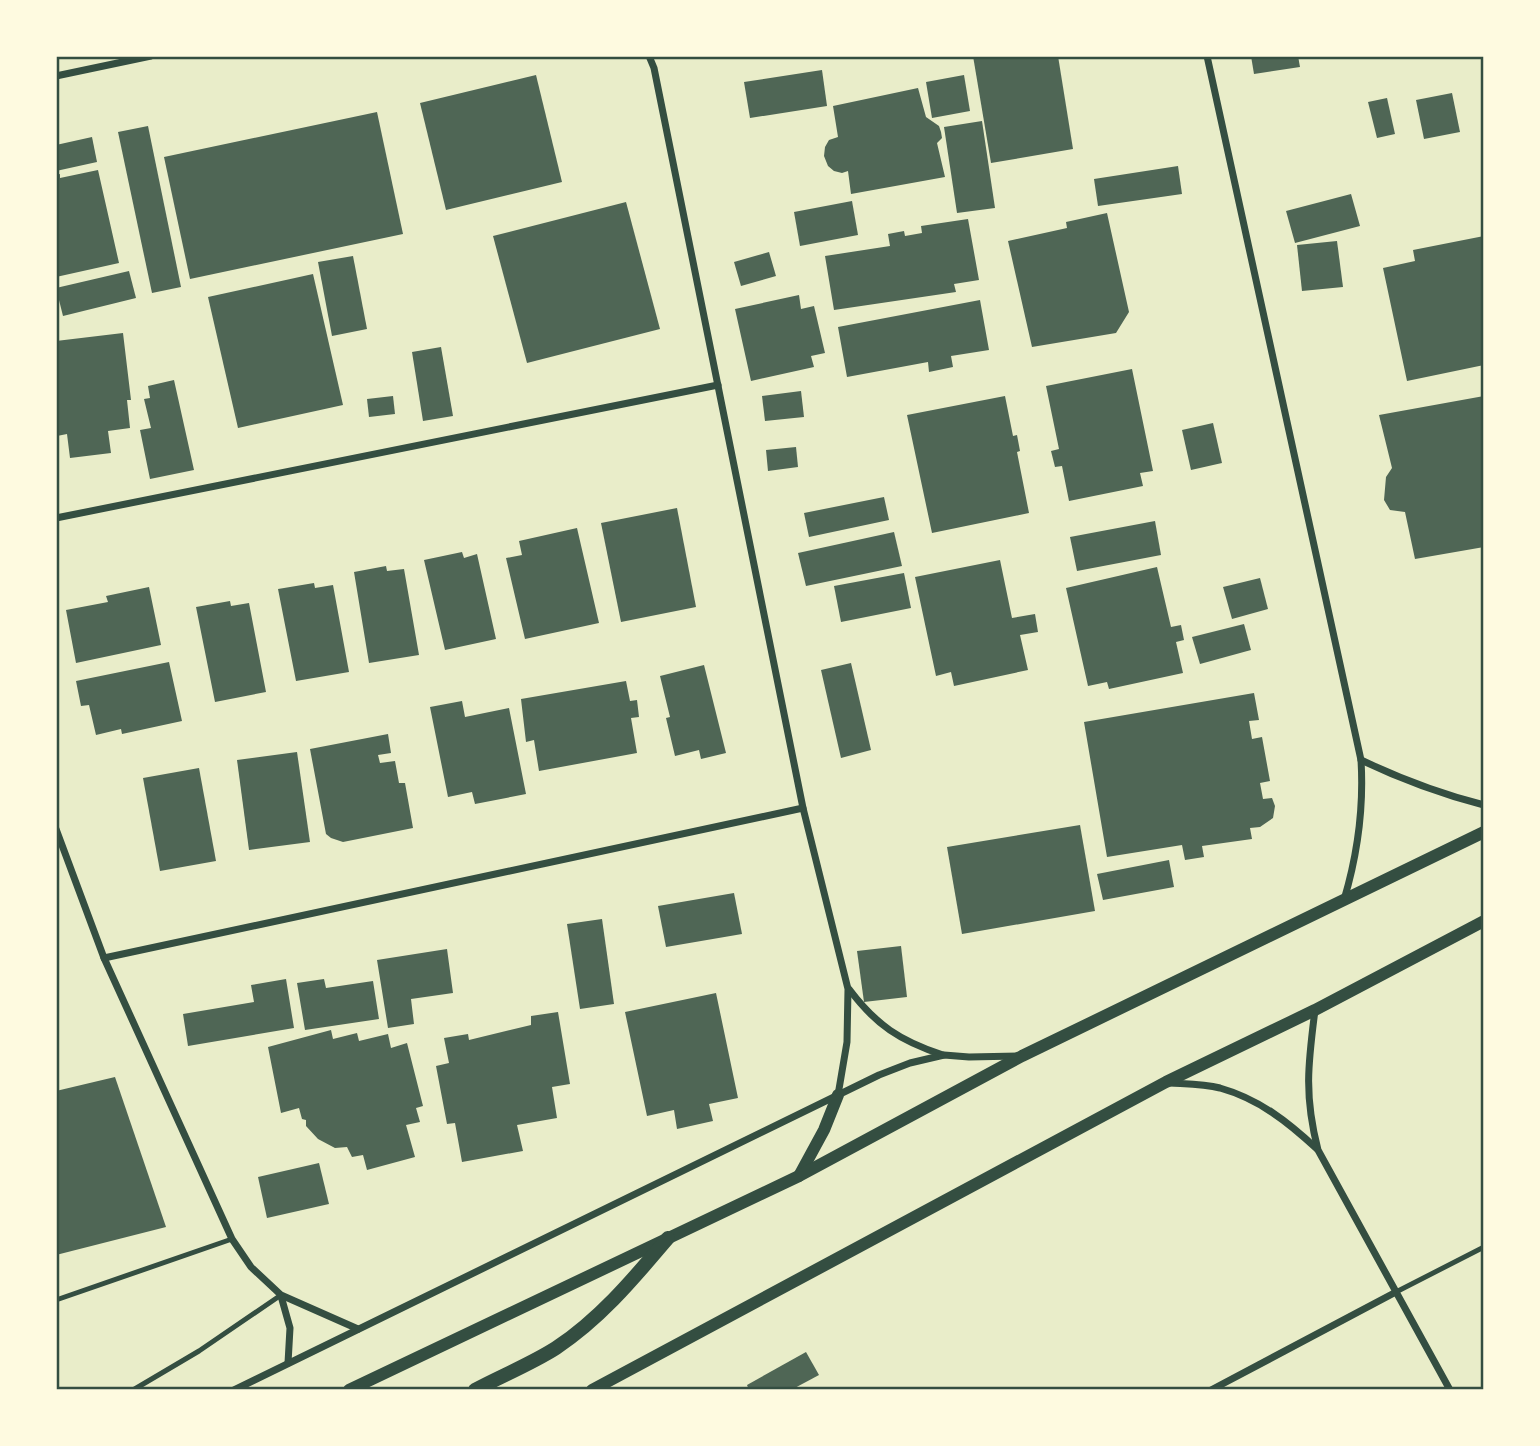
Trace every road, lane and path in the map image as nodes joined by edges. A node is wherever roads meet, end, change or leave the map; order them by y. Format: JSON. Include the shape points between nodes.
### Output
{"nodes":[{"id":1,"x":151,"y":56,"type":"edge"},
{"id":2,"x":649,"y":56,"type":"edge"},
{"id":3,"x":1206,"y":56,"type":"edge"},
{"id":4,"x":56,"y":76,"type":"edge"},
{"id":5,"x":718,"y":385,"type":"junction"},
{"id":6,"x":56,"y":518,"type":"edge"},
{"id":7,"x":1361,"y":760,"type":"junction"},
{"id":8,"x":1484,"y":805,"type":"edge"},
{"id":9,"x":803,"y":808,"type":"junction"},
{"id":10,"x":56,"y":828,"type":"edge"},
{"id":11,"x":1484,"y":832,"type":"edge"},
{"id":12,"x":1344,"y":900,"type":"junction"},
{"id":13,"x":1484,"y":921,"type":"edge"},
{"id":14,"x":104,"y":958,"type":"junction"},
{"id":15,"x":848,"y":989,"type":"junction"},
{"id":16,"x":1315,"y":1010,"type":"junction"},
{"id":17,"x":944,"y":1055,"type":"junction"},
{"id":18,"x":1022,"y":1056,"type":"junction"},
{"id":19,"x":1166,"y":1082,"type":"junction"},
{"id":20,"x":838,"y":1095,"type":"junction"},
{"id":21,"x":1318,"y":1150,"type":"junction"},
{"id":22,"x":799,"y":1177,"type":"junction"},
{"id":23,"x":668,"y":1238,"type":"junction"},
{"id":24,"x":232,"y":1239,"type":"junction"},
{"id":25,"x":1484,"y":1247,"type":"edge"},
{"id":26,"x":1396,"y":1293,"type":"junction"},
{"id":27,"x":281,"y":1295,"type":"junction"},
{"id":28,"x":56,"y":1300,"type":"edge"},
{"id":29,"x":358,"y":1329,"type":"junction"},
{"id":30,"x":288,"y":1363,"type":"junction"},
{"id":31,"x":133,"y":1390,"type":"edge"},
{"id":32,"x":234,"y":1390,"type":"edge"},
{"id":33,"x":349,"y":1390,"type":"edge"},
{"id":34,"x":475,"y":1390,"type":"edge"},
{"id":35,"x":592,"y":1390,"type":"edge"},
{"id":36,"x":1211,"y":1390,"type":"edge"},
{"id":37,"x":1450,"y":1390,"type":"edge"}],
"edges":[{"from":1,"to":4,"type":"street"},
{"from":2,"to":5,"type":"street"},
{"from":3,"to":7,"type":"street"},
{"from":5,"to":6,"type":"street"},
{"from":5,"to":9,"type":"street"},
{"from":7,"to":8,"type":"street","via":[[1421,786]]},
{"from":7,"to":12,"type":"street","via":[[1361,831]]},
{"from":9,"to":14,"type":"street"},
{"from":9,"to":15,"type":"street"},
{"from":10,"to":14,"type":"street"},
{"from":11,"to":12,"type":"street"},
{"from":12,"to":18,"type":"street"},
{"from":13,"to":16,"type":"street"},
{"from":14,"to":24,"type":"street"},
{"from":15,"to":17,"type":"street","via":[[889,1031]]},
{"from":15,"to":20,"type":"street","via":[[848,1042]]},
{"from":16,"to":19,"type":"street"},
{"from":16,"to":21,"type":"street","via":[[1307,1084],[1309,1118]]},
{"from":17,"to":18,"type":"street"},
{"from":17,"to":20,"type":"street","via":[[910,1063]]},
{"from":18,"to":22,"type":"street"},
{"from":19,"to":21,"type":"street","via":[[1218,1088],[1255,1101],[1289,1122]]},
{"from":19,"to":35,"type":"street"},
{"from":20,"to":22,"type":"street"},
{"from":20,"to":29,"type":"street"},
{"from":21,"to":26,"type":"street"},
{"from":22,"to":23,"type":"street"},
{"from":23,"to":33,"type":"street"},
{"from":23,"to":34,"type":"main road","via":[[620,1295],[589,1323],[555,1348]]},
{"from":24,"to":27,"type":"street","via":[[251,1267]]},
{"from":24,"to":28,"type":"lane"},
{"from":25,"to":26,"type":"lane"},
{"from":26,"to":36,"type":"street"},
{"from":26,"to":37,"type":"street"},
{"from":27,"to":29,"type":"street"},
{"from":27,"to":30,"type":"street","via":[[290,1328]]},
{"from":27,"to":31,"type":"lane"},
{"from":29,"to":30,"type":"street"},
{"from":30,"to":32,"type":"street"}]}
